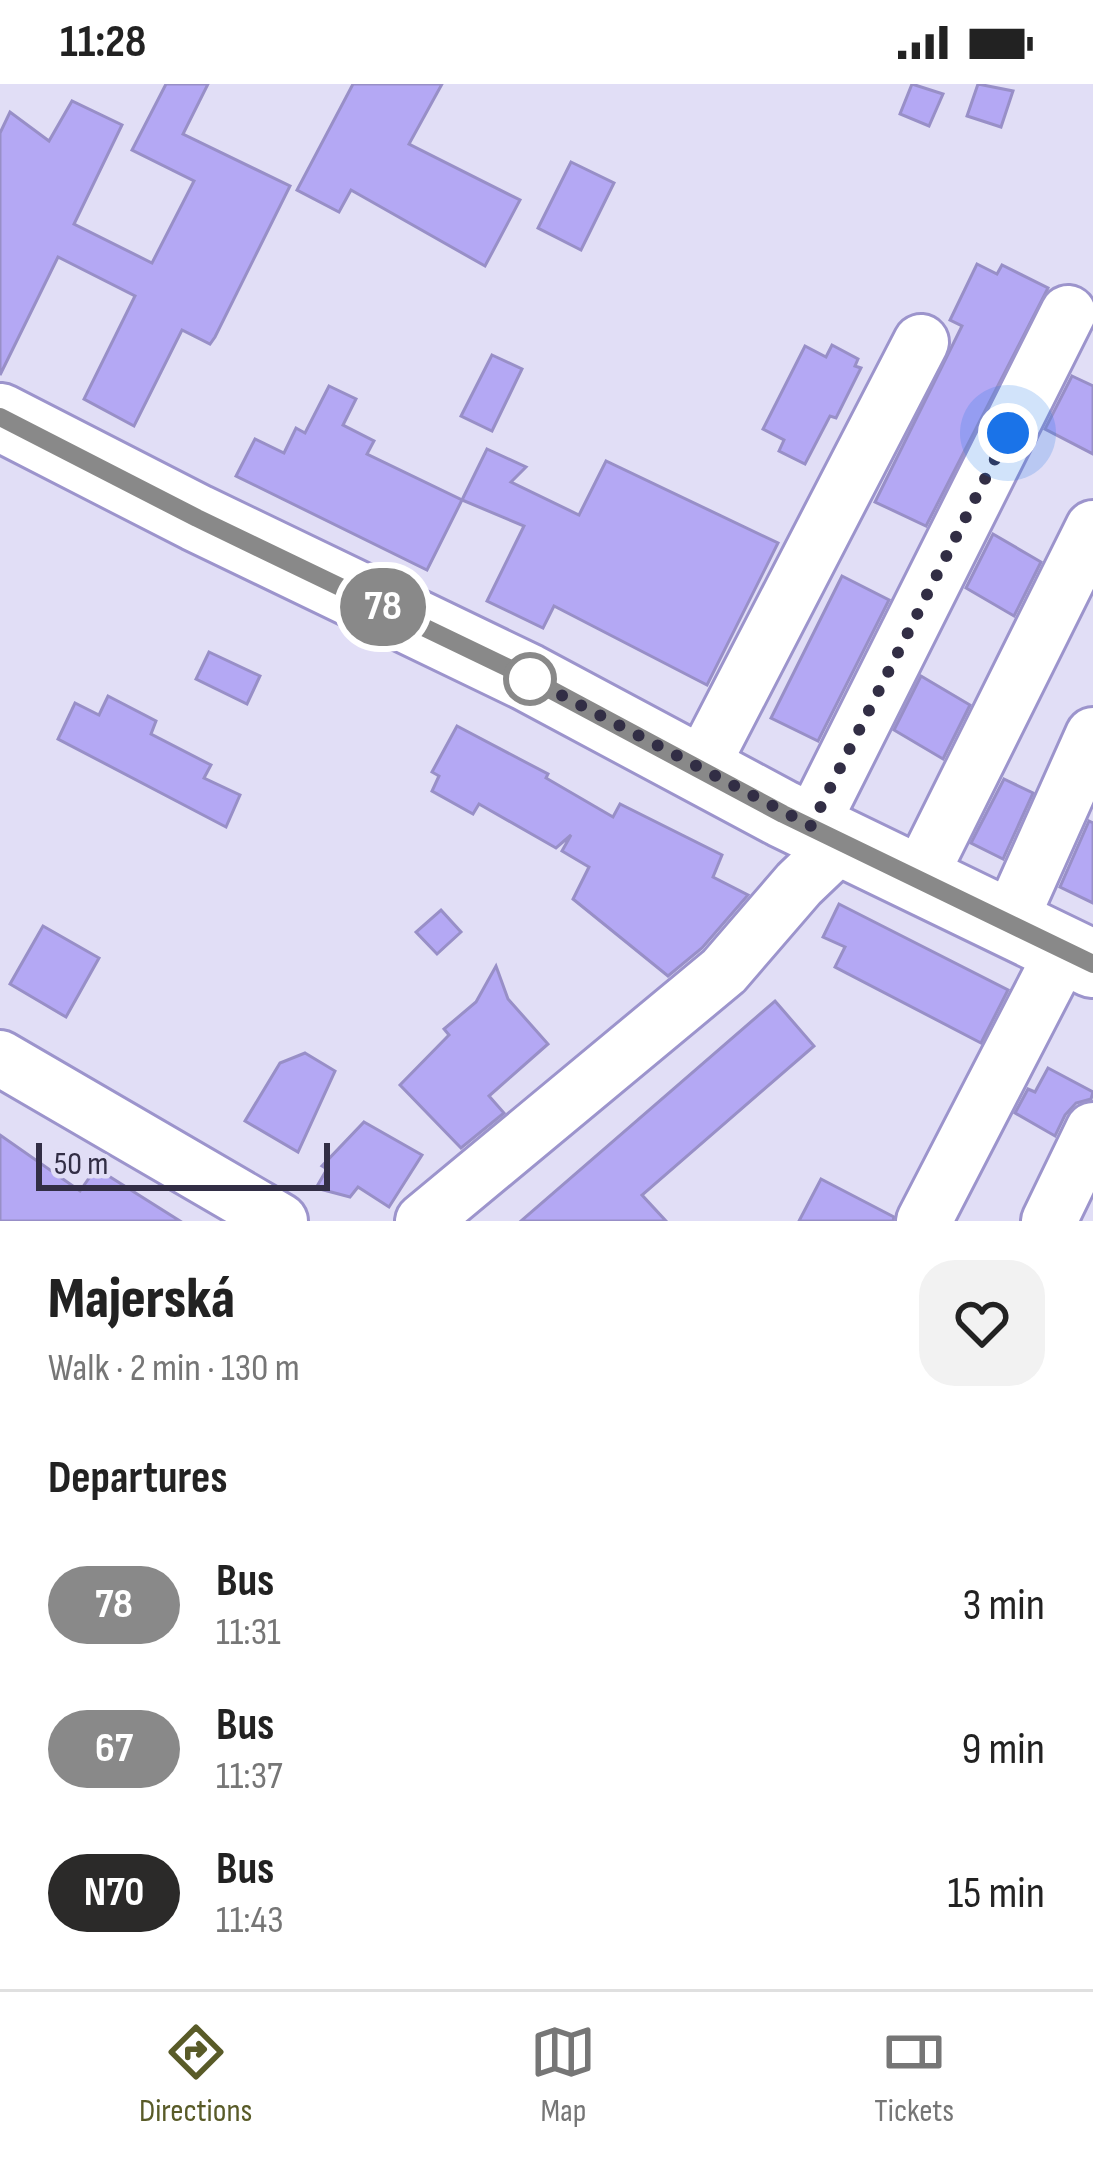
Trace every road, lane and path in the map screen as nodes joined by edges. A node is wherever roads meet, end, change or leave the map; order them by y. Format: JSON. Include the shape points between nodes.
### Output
{"nodes":[{"id":1,"x":1068,"y":313,"type":"dead end"},
{"id":2,"x":921,"y":342,"type":"dead end"},
{"id":3,"x":0,"y":417,"type":"edge"},
{"id":4,"x":1093,"y":528,"type":"edge"},
{"id":5,"x":1093,"y":735,"type":"edge"},
{"id":6,"x":700,"y":770,"type":"junction"},
{"id":7,"x":827,"y":833,"type":"junction"},
{"id":8,"x":919,"y":878,"type":"junction"},
{"id":9,"x":1055,"y":946,"type":"edge"},
{"id":10,"x":0,"y":1058,"type":"edge"},
{"id":11,"x":1093,"y":1130,"type":"edge"},
{"id":12,"x":280,"y":1221,"type":"edge"},
{"id":13,"x":423,"y":1221,"type":"edge"},
{"id":14,"x":924,"y":1221,"type":"edge"},
{"id":15,"x":1049,"y":1221,"type":"edge"}],
"edges":[{"from":1,"to":7,"type":"street"},
{"from":2,"to":6,"type":"street"},
{"from":3,"to":6,"type":"main road"},
{"from":4,"to":8,"type":"street"},
{"from":5,"to":9,"type":"street"},
{"from":6,"to":7,"type":"main road"},
{"from":7,"to":8,"type":"main road"},
{"from":7,"to":13,"type":"street","via":[[799,884],[724,970]]},
{"from":8,"to":9,"type":"main road"},
{"from":9,"to":14,"type":"street"},
{"from":10,"to":12,"type":"street"},
{"from":11,"to":15,"type":"street"}]}
